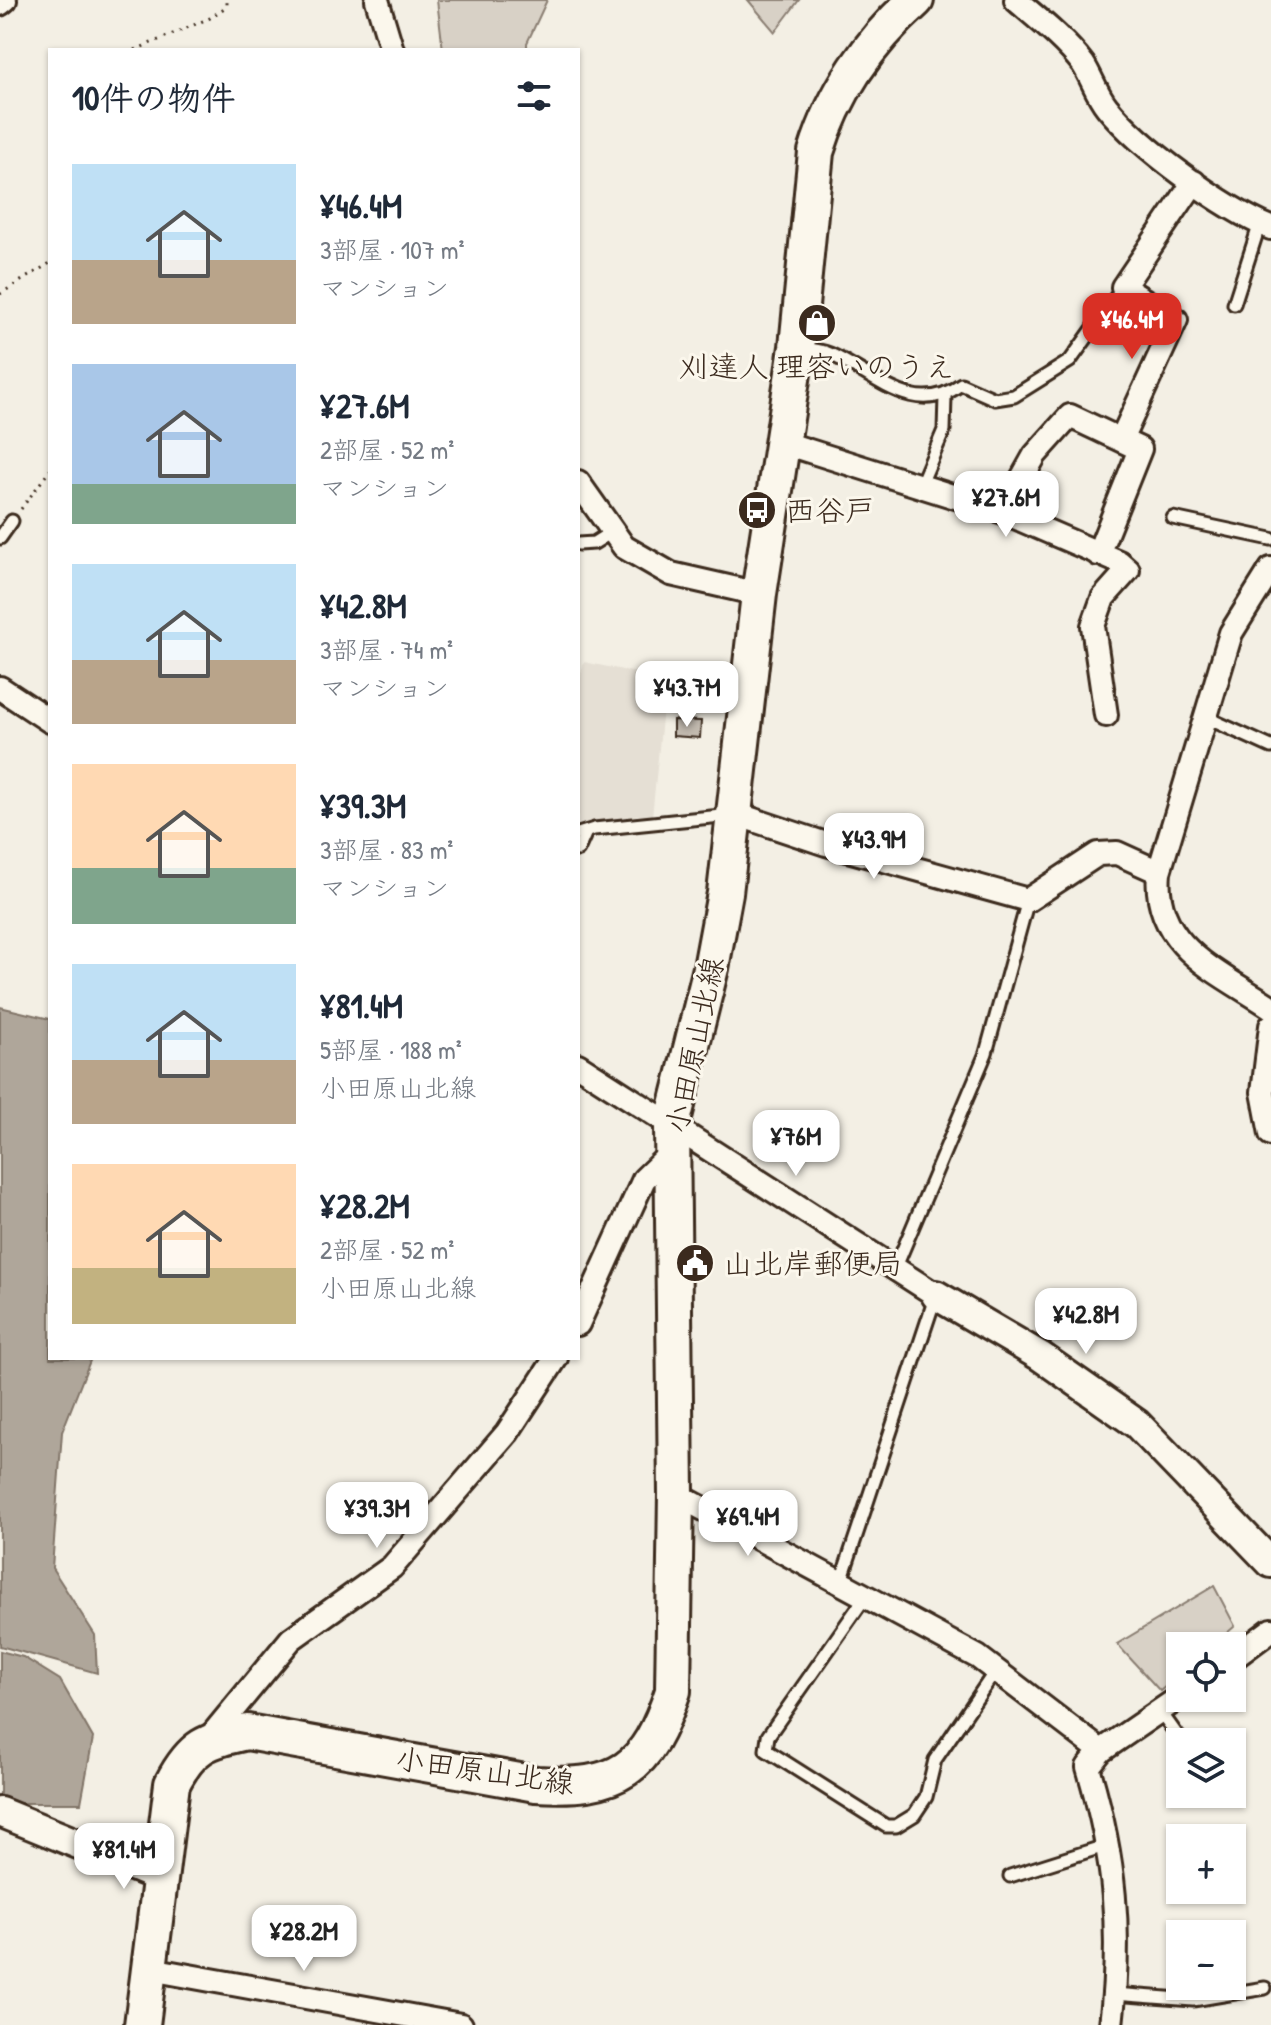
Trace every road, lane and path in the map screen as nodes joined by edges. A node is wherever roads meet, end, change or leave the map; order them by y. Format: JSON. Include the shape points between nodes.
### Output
{"nodes":[{"id":1,"x":5,"y":0,"type":"edge"},
{"id":2,"x":227,"y":0,"type":"edge"},
{"id":3,"x":377,"y":0,"type":"edge"},
{"id":4,"x":916,"y":0,"type":"edge"},
{"id":5,"x":1016,"y":0,"type":"edge"},
{"id":6,"x":0,"y":4,"type":"edge"},
{"id":7,"x":140,"y":48,"type":"edge"},
{"id":8,"x":391,"y":48,"type":"edge"},
{"id":9,"x":1194,"y":182,"type":"junction"},
{"id":10,"x":1266,"y":225,"type":"edge"},
{"id":11,"x":48,"y":264,"type":"edge"},
{"id":12,"x":1123,"y":287,"type":"junction"},
{"id":13,"x":0,"y":294,"type":"edge"},
{"id":14,"x":1234,"y":304,"type":"dead end"},
{"id":15,"x":797,"y":347,"type":"junction"},
{"id":16,"x":945,"y":397,"type":"junction"},
{"id":17,"x":1121,"y":440,"type":"junction"},
{"id":18,"x":781,"y":442,"type":"junction"},
{"id":19,"x":48,"y":473,"type":"edge"},
{"id":20,"x":921,"y":484,"type":"junction"},
{"id":21,"x":580,"y":485,"type":"edge"},
{"id":22,"x":1003,"y":512,"type":"junction"},
{"id":23,"x":1173,"y":518,"type":"dead end"},
{"id":24,"x":12,"y":521,"type":"joint"},
{"id":25,"x":613,"y":531,"type":"junction"},
{"id":26,"x":0,"y":538,"type":"edge"},
{"id":27,"x":1271,"y":539,"type":"edge"},
{"id":28,"x":580,"y":544,"type":"edge"},
{"id":29,"x":1098,"y":554,"type":"junction"},
{"id":30,"x":1271,"y":569,"type":"edge"},
{"id":31,"x":759,"y":594,"type":"junction"},
{"id":32,"x":0,"y":688,"type":"edge"},
{"id":33,"x":1106,"y":715,"type":"dead end"},
{"id":34,"x":1205,"y":717,"type":"junction"},
{"id":35,"x":48,"y":720,"type":"edge"},
{"id":36,"x":1271,"y":747,"type":"edge"},
{"id":37,"x":736,"y":814,"type":"junction"},
{"id":38,"x":582,"y":833,"type":"edge"},
{"id":39,"x":1159,"y":872,"type":"junction"},
{"id":40,"x":1028,"y":900,"type":"junction"},
{"id":41,"x":1271,"y":1007,"type":"edge"},
{"id":42,"x":1271,"y":1026,"type":"edge"},
{"id":43,"x":580,"y":1067,"type":"edge"},
{"id":44,"x":1271,"y":1134,"type":"edge"},
{"id":45,"x":672,"y":1139,"type":"junction"},
{"id":46,"x":895,"y":1269,"type":"junction"},
{"id":47,"x":936,"y":1295,"type":"junction"},
{"id":48,"x":580,"y":1320,"type":"edge"},
{"id":49,"x":555,"y":1360,"type":"edge"},
{"id":50,"x":676,"y":1494,"type":"junction"},
{"id":51,"x":1271,"y":1563,"type":"edge"},
{"id":52,"x":841,"y":1581,"type":"junction"},
{"id":53,"x":866,"y":1596,"type":"junction"},
{"id":54,"x":1271,"y":1630,"type":"edge"},
{"id":55,"x":1246,"y":1649,"type":"edge"},
{"id":56,"x":996,"y":1670,"type":"junction"},
{"id":57,"x":1166,"y":1707,"type":"edge"},
{"id":58,"x":1160,"y":1711,"type":"junction"},
{"id":59,"x":1172,"y":1728,"type":"edge"},
{"id":60,"x":207,"y":1741,"type":"junction"},
{"id":61,"x":1101,"y":1751,"type":"junction"},
{"id":62,"x":0,"y":1812,"type":"edge"},
{"id":63,"x":1108,"y":1845,"type":"junction"},
{"id":64,"x":1010,"y":1876,"type":"dead end"},
{"id":65,"x":159,"y":1877,"type":"junction"},
{"id":66,"x":150,"y":1969,"type":"junction"},
{"id":67,"x":1265,"y":1988,"type":"dead end"},
{"id":68,"x":1114,"y":1994,"type":"junction"},
{"id":69,"x":453,"y":2024,"type":"edge"},
{"id":70,"x":142,"y":2025,"type":"edge"},
{"id":71,"x":1111,"y":2025,"type":"edge"}],
"edges":[{"from":1,"to":6,"type":"street"},
{"from":2,"to":7,"type":"path","via":[[227,6],[210,18]]},
{"from":3,"to":8,"type":"street"},
{"from":4,"to":15,"type":"main road","name":"小田原山北線","via":[[867,52],[825,122],[810,185]]},
{"from":5,"to":9,"type":"street","via":[[1082,62],[1106,107]]},
{"from":9,"to":10,"type":"street"},
{"from":9,"to":12,"type":"street"},
{"from":10,"to":14,"type":"lane"},
{"from":11,"to":13,"type":"path"},
{"from":12,"to":16,"type":"lane","via":[[1070,361],[1014,396],[995,399],[961,384]]},
{"from":12,"to":17,"type":"street","via":[[1176,320]]},
{"from":15,"to":16,"type":"lane","via":[[828,353],[883,385],[918,397]]},
{"from":15,"to":18,"type":"main road","name":"小田原山北線"},
{"from":16,"to":20,"type":"lane","via":[[944,430]]},
{"from":17,"to":22,"type":"street","via":[[1070,416],[1035,455]]},
{"from":17,"to":29,"type":"street","via":[[1140,449]]},
{"from":18,"to":20,"type":"street"},
{"from":18,"to":31,"type":"main road","name":"小田原山北線"},
{"from":19,"to":24,"type":"path"},
{"from":20,"to":22,"type":"street"},
{"from":21,"to":25,"type":"street"},
{"from":22,"to":29,"type":"street"},
{"from":23,"to":27,"type":"lane"},
{"from":24,"to":26,"type":"lane"},
{"from":25,"to":28,"type":"lane","via":[[594,543]]},
{"from":25,"to":31,"type":"street","via":[[624,547],[671,574]]},
{"from":29,"to":33,"type":"street","via":[[1128,570],[1103,598],[1093,626]]},
{"from":30,"to":34,"type":"street","via":[[1231,633]]},
{"from":31,"to":37,"type":"main road","name":"小田原山北線"},
{"from":32,"to":35,"type":"street"},
{"from":34,"to":36,"type":"lane"},
{"from":34,"to":39,"type":"street"},
{"from":37,"to":38,"type":"lane"},
{"from":37,"to":40,"type":"street"},
{"from":37,"to":45,"type":"main road","name":"小田原山北線","via":[[711,968]]},
{"from":39,"to":40,"type":"street","via":[[1117,853],[1098,854]]},
{"from":39,"to":41,"type":"street","via":[[1157,895],[1169,928],[1185,949]]},
{"from":40,"to":46,"type":"lane","via":[[986,1053]]},
{"from":42,"to":44,"type":"street","via":[[1263,1092]]},
{"from":43,"to":45,"type":"street"},
{"from":45,"to":46,"type":"street"},
{"from":45,"to":48,"type":"street","via":[[644,1179]]},
{"from":45,"to":50,"type":"main road","name":"小田原山北線"},
{"from":46,"to":47,"type":"street"},
{"from":47,"to":51,"type":"street","via":[[1040,1356],[1137,1424]]},
{"from":47,"to":52,"type":"lane"},
{"from":49,"to":60,"type":"street","via":[[507,1433],[392,1567],[291,1639]]},
{"from":50,"to":52,"type":"street"},
{"from":50,"to":60,"type":"main road","name":"小田原山北線","via":[[673,1691],[646,1751],[626,1770],[599,1783],[549,1785],[247,1732]]},
{"from":52,"to":53,"type":"street"},
{"from":53,"to":56,"type":"street"},
{"from":53,"to":56,"type":"lane","via":[[768,1736],[766,1750],[886,1826],[914,1815],[926,1797],[935,1760]]},
{"from":54,"to":55,"type":"street"},
{"from":56,"to":61,"type":"street"},
{"from":57,"to":58,"type":"street"},
{"from":58,"to":59,"type":"lane"},
{"from":58,"to":61,"type":"street"},
{"from":60,"to":65,"type":"main road","via":[[184,1759],[172,1784]]},
{"from":61,"to":63,"type":"street","via":[[1088,1767]]},
{"from":62,"to":65,"type":"street"},
{"from":63,"to":64,"type":"lane"},
{"from":63,"to":68,"type":"street","via":[[1117,1892]]},
{"from":65,"to":66,"type":"main road"},
{"from":66,"to":69,"type":"street"},
{"from":66,"to":70,"type":"main road"},
{"from":67,"to":68,"type":"lane","via":[[1193,2000]]},
{"from":68,"to":71,"type":"street"}]}
